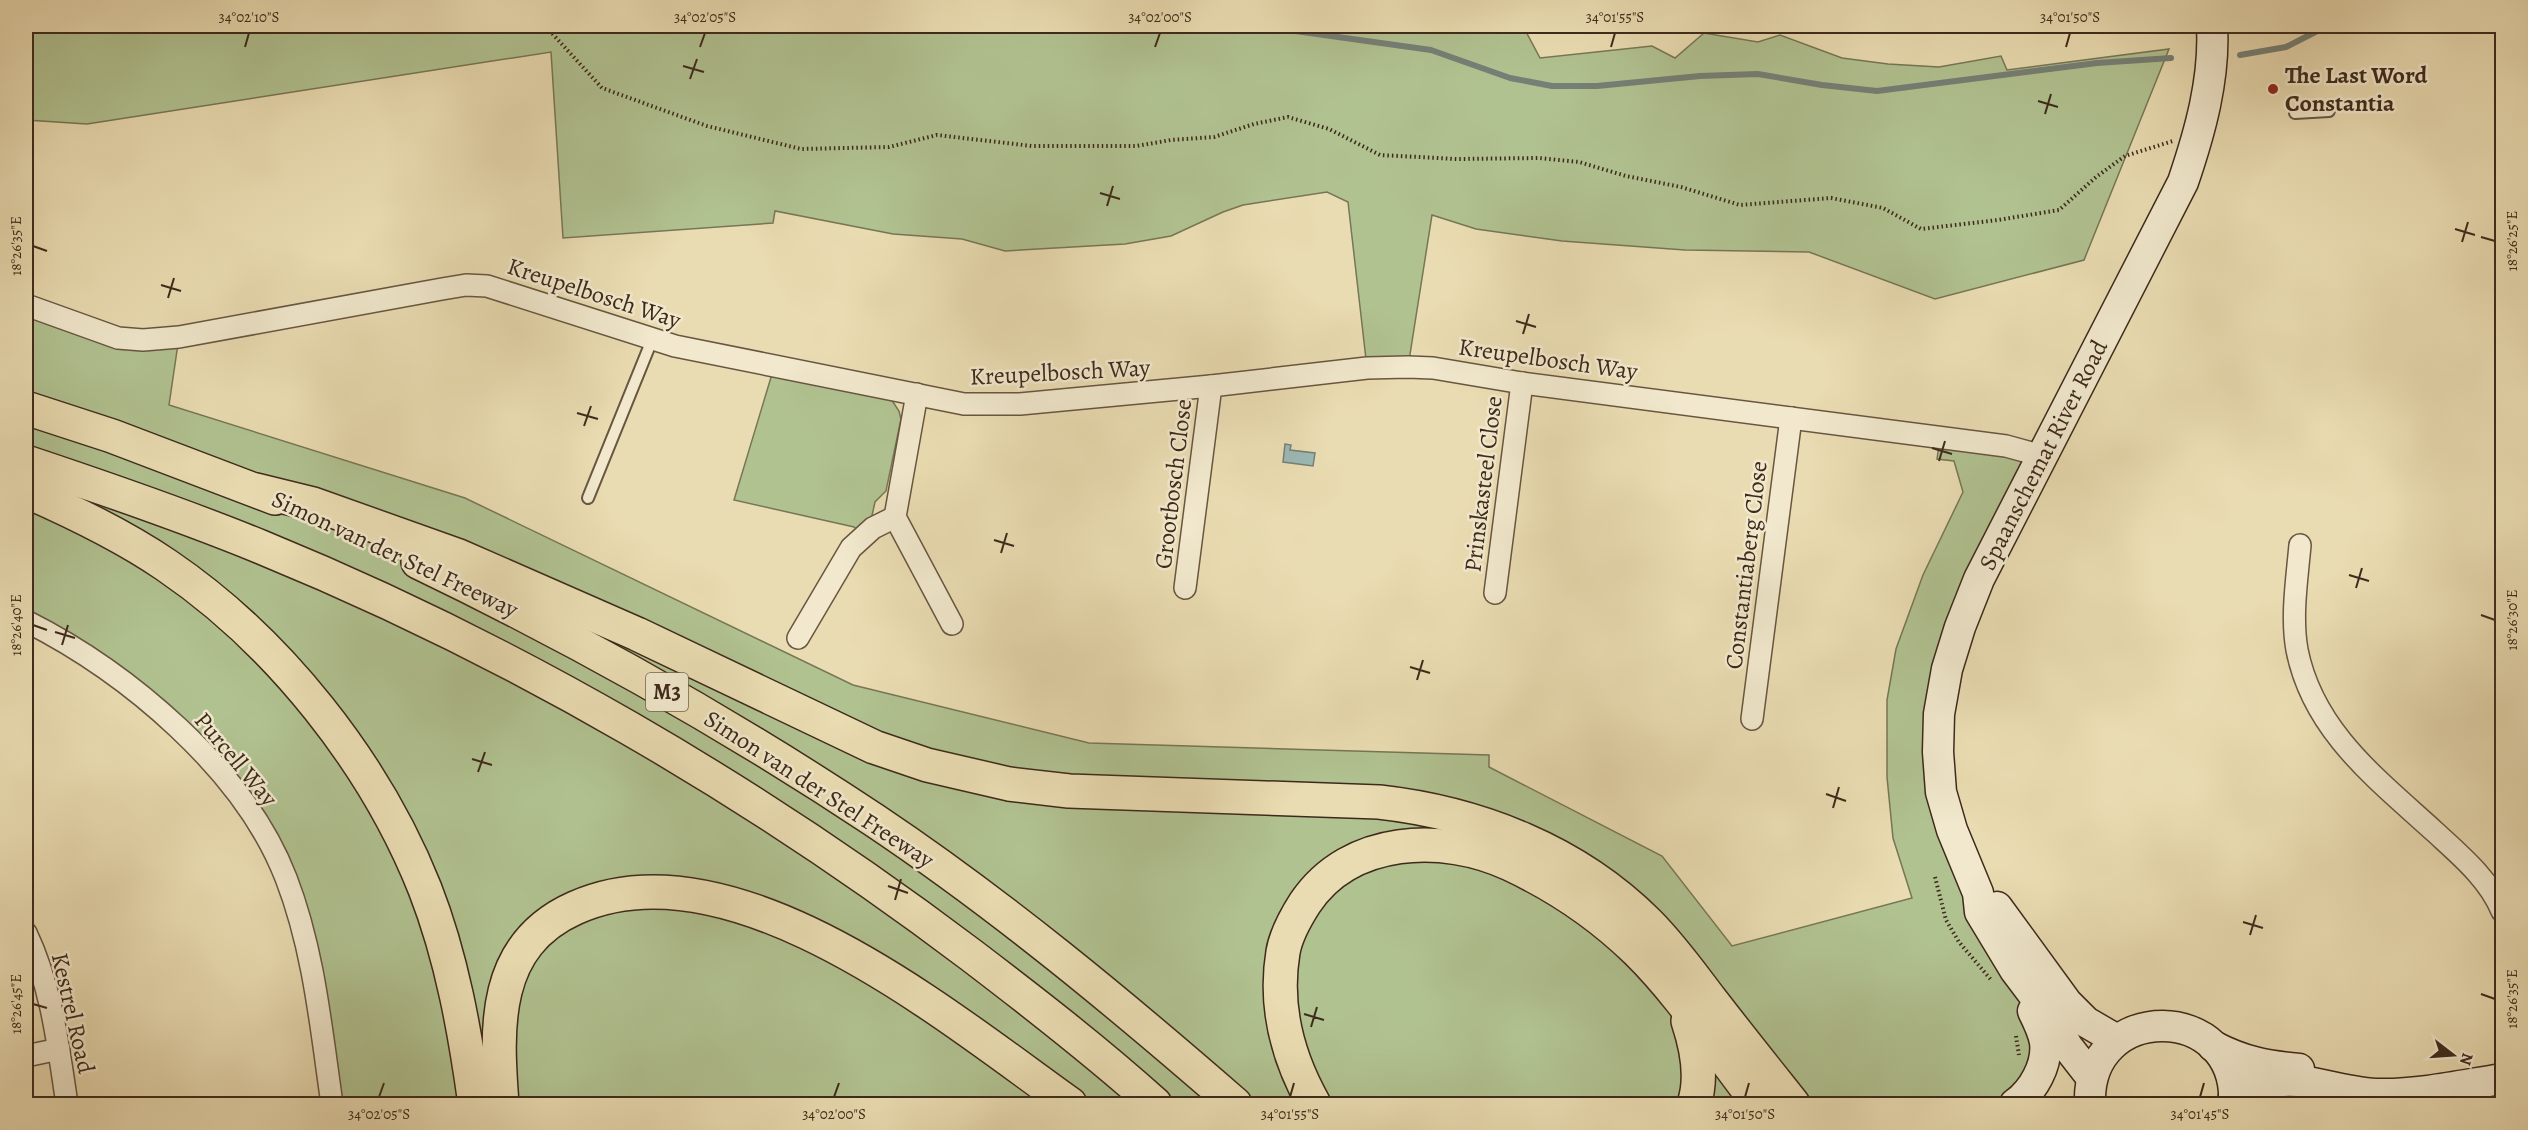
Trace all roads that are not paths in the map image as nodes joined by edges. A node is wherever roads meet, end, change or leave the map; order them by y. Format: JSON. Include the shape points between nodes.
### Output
{"nodes":[{"id":1,"x":2212,"y":26,"type":"edge"},
{"id":2,"x":2329,"y":111,"type":"dead end"},
{"id":3,"x":2295,"y":113,"type":"dead end"},
{"id":4,"x":26,"y":305,"type":"edge"},
{"id":5,"x":652,"y":340,"type":"junction"},
{"id":6,"x":1522,"y":383,"type":"junction"},
{"id":7,"x":1211,"y":387,"type":"junction"},
{"id":8,"x":917,"y":394,"type":"junction"},
{"id":9,"x":26,"y":408,"type":"edge"},
{"id":10,"x":1791,"y":418,"type":"junction"},
{"id":11,"x":2043,"y":456,"type":"junction"},
{"id":12,"x":26,"y":462,"type":"edge"},
{"id":13,"x":256,"y":490,"type":"junction"},
{"id":14,"x":26,"y":491,"type":"edge"},
{"id":15,"x":588,"y":498,"type":"dead end"},
{"id":16,"x":895,"y":517,"type":"junction"},
{"id":17,"x":2300,"y":545,"type":"dead end"},
{"id":18,"x":1185,"y":588,"type":"dead end"},
{"id":19,"x":1495,"y":593,"type":"dead end"},
{"id":20,"x":26,"y":621,"type":"edge"},
{"id":21,"x":952,"y":624,"type":"dead end"},
{"id":22,"x":798,"y":638,"type":"dead end"},
{"id":23,"x":1752,"y":719,"type":"dead end"},
{"id":24,"x":1978,"y":893,"type":"junction"},
{"id":25,"x":2502,"y":911,"type":"edge"},
{"id":26,"x":26,"y":933,"type":"edge"},
{"id":27,"x":2006,"y":978,"type":"junction"},
{"id":28,"x":1682,"y":1006,"type":"junction"},
{"id":29,"x":2116,"y":1040,"type":"junction"},
{"id":30,"x":2213,"y":1046,"type":"junction"},
{"id":31,"x":59,"y":1049,"type":"junction"},
{"id":32,"x":26,"y":1056,"type":"edge"},
{"id":33,"x":2502,"y":1079,"type":"edge"},
{"id":34,"x":2439,"y":1089,"type":"junction"},
{"id":35,"x":2087,"y":1095,"type":"edge"},
{"id":36,"x":2344,"y":1099,"type":"edge"},
{"id":37,"x":2234,"y":1100,"type":"edge"},
{"id":38,"x":67,"y":1104,"type":"edge"},
{"id":39,"x":332,"y":1104,"type":"edge"},
{"id":40,"x":475,"y":1104,"type":"edge"},
{"id":41,"x":502,"y":1104,"type":"edge"},
{"id":42,"x":1070,"y":1104,"type":"edge"},
{"id":43,"x":1155,"y":1104,"type":"edge"},
{"id":44,"x":1235,"y":1104,"type":"edge"},
{"id":45,"x":1314,"y":1104,"type":"edge"},
{"id":46,"x":1694,"y":1104,"type":"edge"},
{"id":47,"x":1759,"y":1104,"type":"edge"},
{"id":48,"x":1793,"y":1104,"type":"edge"},
{"id":49,"x":2015,"y":1104,"type":"edge"}],
"edges":[{"from":1,"to":11,"type":"main road","name":"Spaanschemat River Road","via":[[2205,108],[2183,182]]},
{"from":2,"to":3,"type":"lane"},
{"from":4,"to":5,"type":"street","name":"Kreupelbosch Way","via":[[118,338],[143,340],[179,337],[466,285],[487,286]]},
{"from":5,"to":8,"type":"street","name":"Kreupelbosch Way"},
{"from":5,"to":15,"type":"lane"},
{"from":6,"to":7,"type":"street","name":"Kreupelbosch Way","via":[[1408,367],[1367,368]]},
{"from":6,"to":10,"type":"street","name":"Kreupelbosch Way"},
{"from":6,"to":19,"type":"street","name":"Prinskasteel Close"},
{"from":7,"to":8,"type":"street","name":"Kreupelbosch Way","via":[[993,405],[964,404]]},
{"from":7,"to":18,"type":"street","name":"Grootbosch Close"},
{"from":8,"to":16,"type":"street"},
{"from":9,"to":13,"type":"highway","name":"Simon van der Stel Freeway","number":"M3"},
{"from":10,"to":11,"type":"street","name":"Kreupelbosch Way","via":[[2006,446]]},
{"from":10,"to":23,"type":"street","name":"Constantiaberg Close"},
{"from":11,"to":24,"type":"main road","name":"Spaanschemat River Road","via":[[1979,579],[1947,669],[1939,714],[1941,792]]},
{"from":12,"to":43,"type":"highway","name":"Simon van der Stel Freeway","number":"M3","via":[[260,546],[339,580],[514,666],[611,719],[698,769],[863,875],[1019,991]]},
{"from":13,"to":44,"type":"highway","name":"Simon van der Stel Freeway","number":"M3","via":[[338,524],[517,610],[730,729],[958,880],[1048,948]]},
{"from":13,"to":48,"type":"highway","via":[[313,504],[479,564],[627,629],[874,747],[927,765],[1009,784],[1069,791],[1413,805],[1478,821],[1519,837],[1588,874],[1647,922]]},
{"from":14,"to":40,"type":"highway","via":[[116,535],[201,592],[292,676],[340,736],[377,792],[425,888],[464,1030]]},
{"from":16,"to":21,"type":"street"},
{"from":16,"to":22,"type":"street","via":[[873,528],[851,548]]},
{"from":17,"to":25,"type":"street","via":[[2297,649],[2317,708],[2361,765],[2482,878]]},
{"from":20,"to":39,"type":"street","name":"Purcell Way","via":[[84,653],[156,708],[208,758],[253,815],[285,875],[299,915],[309,954]]},
{"from":24,"to":27,"type":"main road","name":"Spaanschemat River Road","via":[[1980,912]]},
{"from":24,"to":29,"type":"main road","name":"Spaanschemat River Road","via":[[1995,903],[2075,1011]]},
{"from":26,"to":31,"type":"street","name":"Kestrel Road","via":[[41,968]]},
{"from":27,"to":35,"type":"main road","name":"Spaanschemat River Road","via":[[2055,1023]]},
{"from":27,"to":49,"type":"main road","via":[[2043,1032],[2045,1045],[2032,1088]]},
{"from":28,"to":45,"type":"highway","via":[[1638,952],[1611,928],[1564,893],[1508,863],[1472,850],[1435,845],[1402,845],[1369,853],[1341,867],[1315,889],[1296,917],[1283,950],[1283,1024],[1301,1082]]},
{"from":28,"to":46,"type":"highway","via":[[1698,1062]]},
{"from":28,"to":47,"type":"highway"},
{"from":29,"to":30,"type":"main road","via":[[2144,1027],[2174,1026]]},
{"from":29,"to":35,"type":"main road","via":[[2098,1064]]},
{"from":30,"to":34,"type":"main road","via":[[2264,1066],[2394,1079]]},
{"from":30,"to":37,"type":"main road","via":[[2229,1069]]},
{"from":31,"to":32,"type":"street"},
{"from":31,"to":38,"type":"street","name":"Kestrel Road"},
{"from":33,"to":34,"type":"main road"},
{"from":34,"to":36,"type":"main road"},
{"from":36,"to":37,"type":"main road","via":[[2283,1081],[2265,1084]]},
{"from":41,"to":42,"type":"highway","via":[[499,1012],[508,978],[521,954],[541,930],[563,913],[599,897],[634,891],[711,900],[779,920],[819,938],[902,986]]}]}
